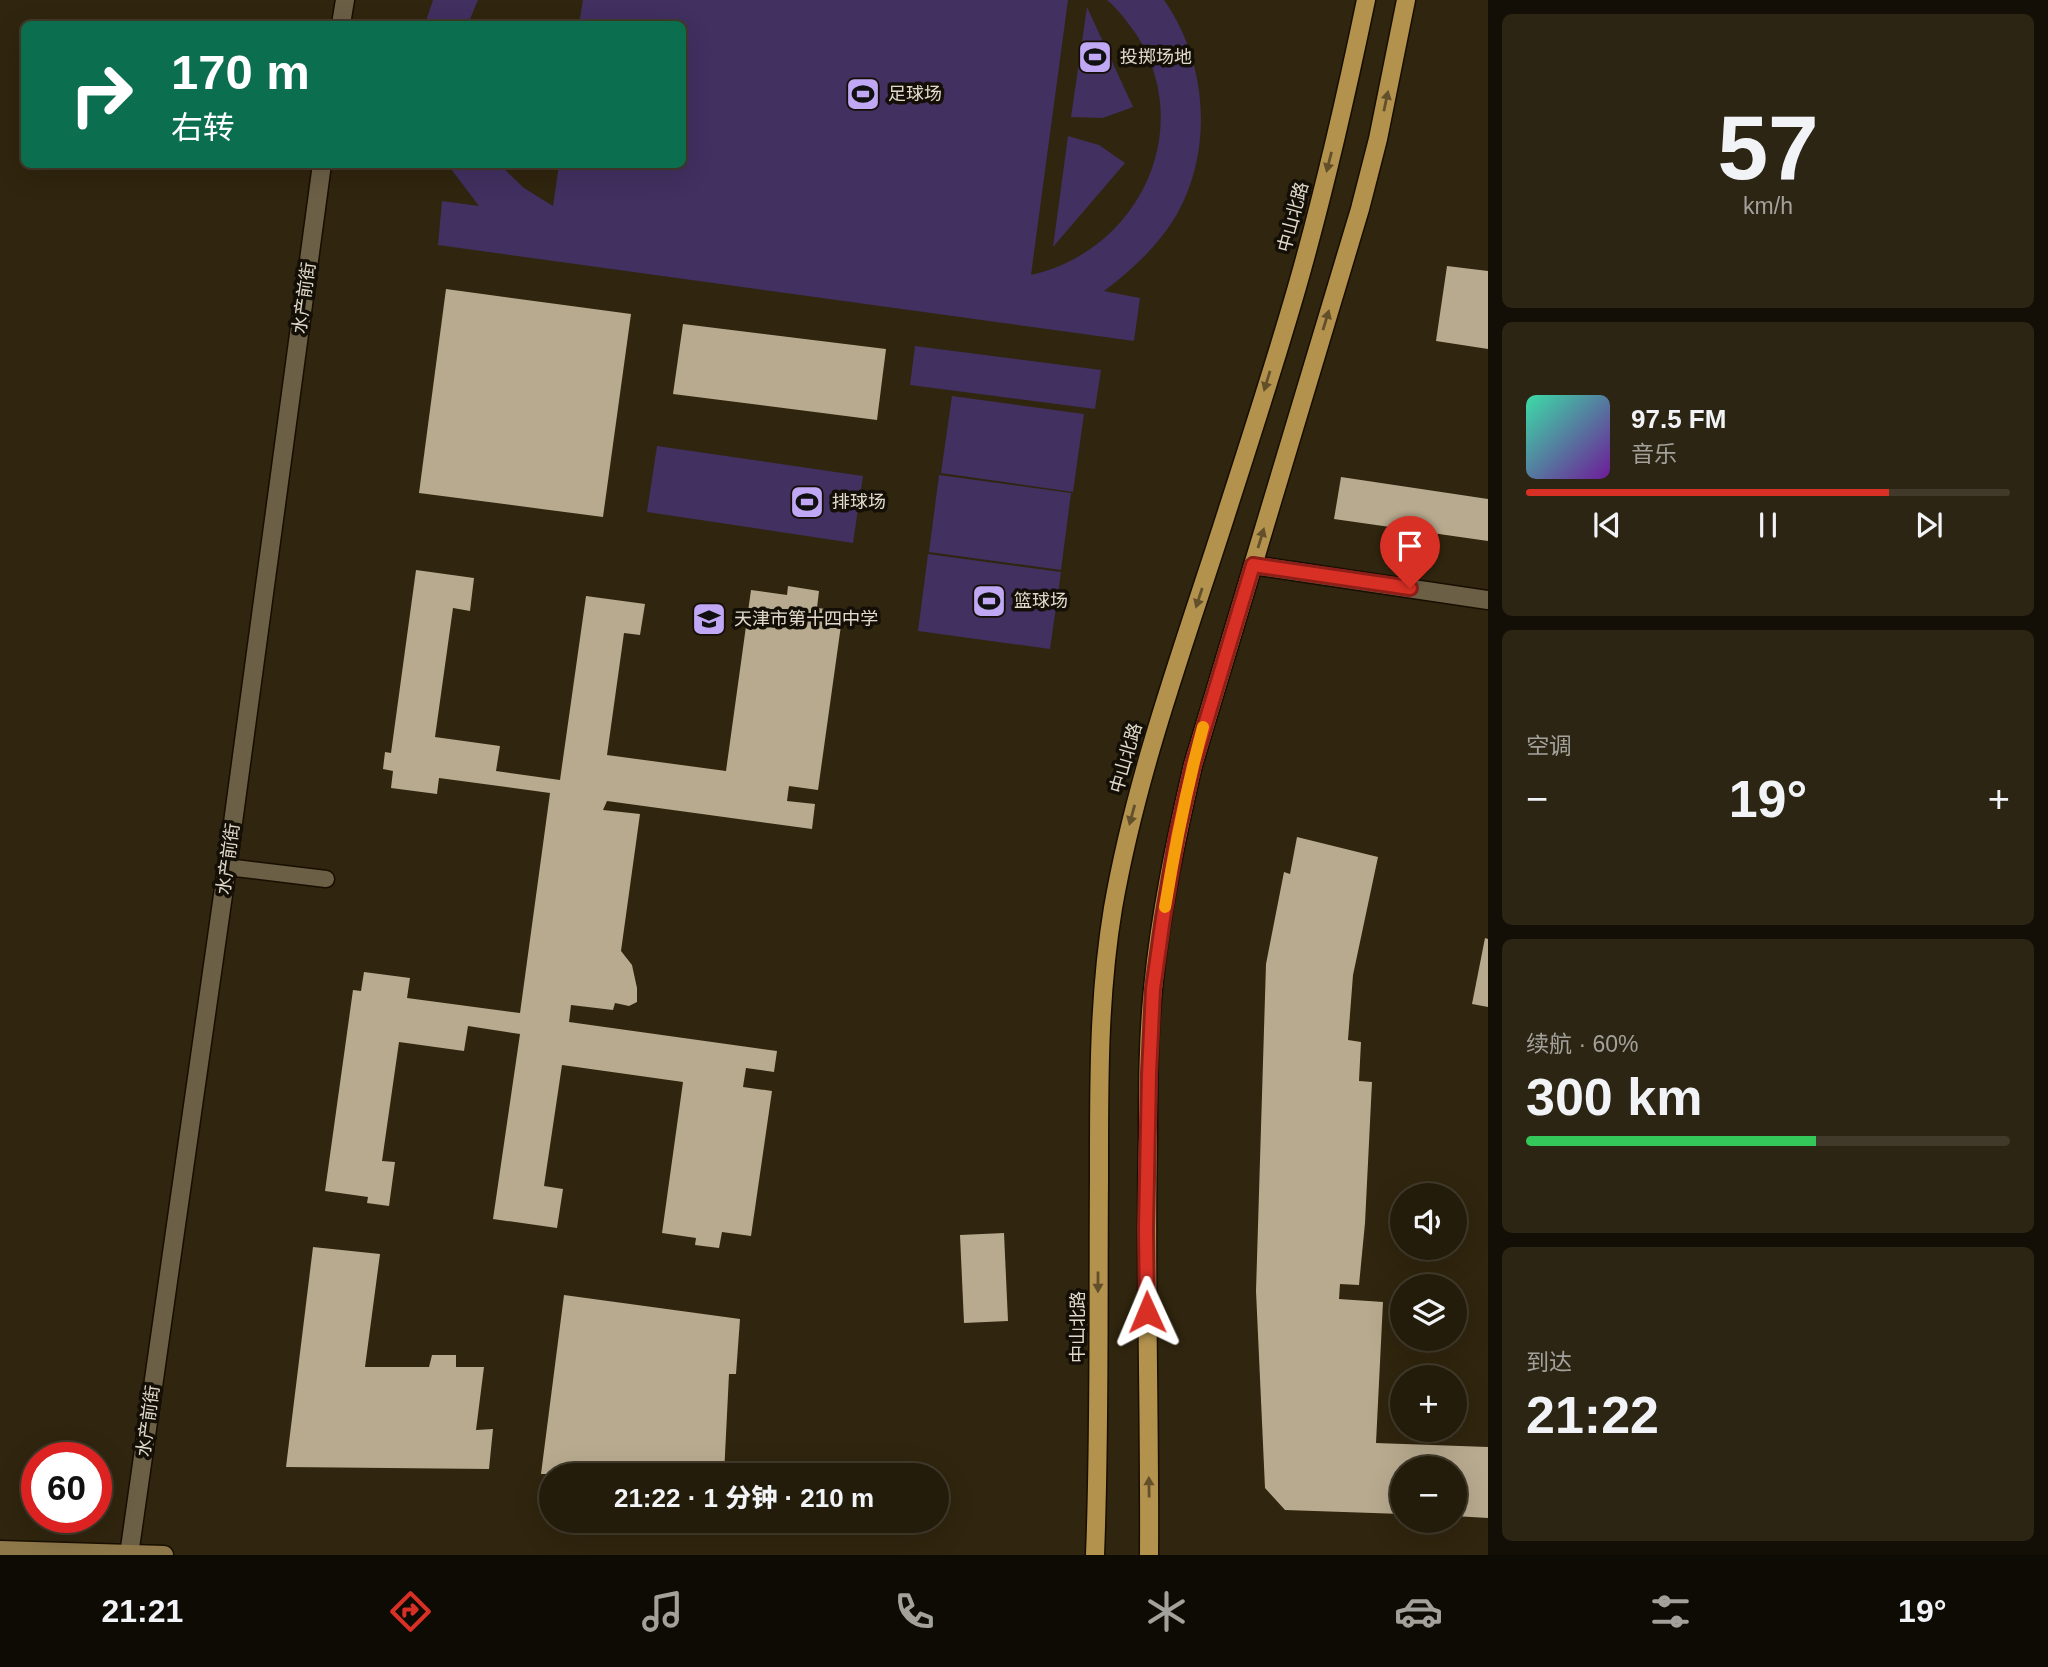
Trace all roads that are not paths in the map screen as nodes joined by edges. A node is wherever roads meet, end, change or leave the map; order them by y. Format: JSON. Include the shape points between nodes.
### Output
{"nodes":[{"id":1,"x":345,"y":0,"type":"edge"},
{"id":2,"x":1366,"y":0,"type":"edge"},
{"id":3,"x":1406,"y":0,"type":"edge"},
{"id":4,"x":342,"y":21,"type":"edge"},
{"id":5,"x":321,"y":168,"type":"edge"},
{"id":6,"x":1253,"y":565,"type":"junction"},
{"id":7,"x":1488,"y":600,"type":"edge"},
{"id":8,"x":227,"y":867,"type":"junction"},
{"id":9,"x":326,"y":879,"type":"dead end"},
{"id":10,"x":0,"y":1550,"type":"edge"},
{"id":11,"x":130,"y":1554,"type":"edge"},
{"id":12,"x":164,"y":1555,"type":"edge"},
{"id":13,"x":1096,"y":1555,"type":"edge"},
{"id":14,"x":1149,"y":1555,"type":"edge"}],
"edges":[{"from":1,"to":4,"type":"street"},
{"from":2,"to":13,"type":"main road","name":"中山北路","one_way":true,"via":[[1297,286],[1153,737],[1113,911],[1099,1059]]},
{"from":6,"to":3,"type":"main road","one_way":true,"via":[[1360,209]]},
{"from":5,"to":8,"type":"street","name":"水产前街"},
{"from":6,"to":7,"type":"street"},
{"from":14,"to":6,"type":"main road","one_way":true,"via":[[1146,1229],[1153,989],[1193,765]]},
{"from":8,"to":9,"type":"lane"},
{"from":8,"to":11,"type":"street","name":"水产前街"},
{"from":10,"to":11,"type":"street"},
{"from":11,"to":12,"type":"street"}]}
